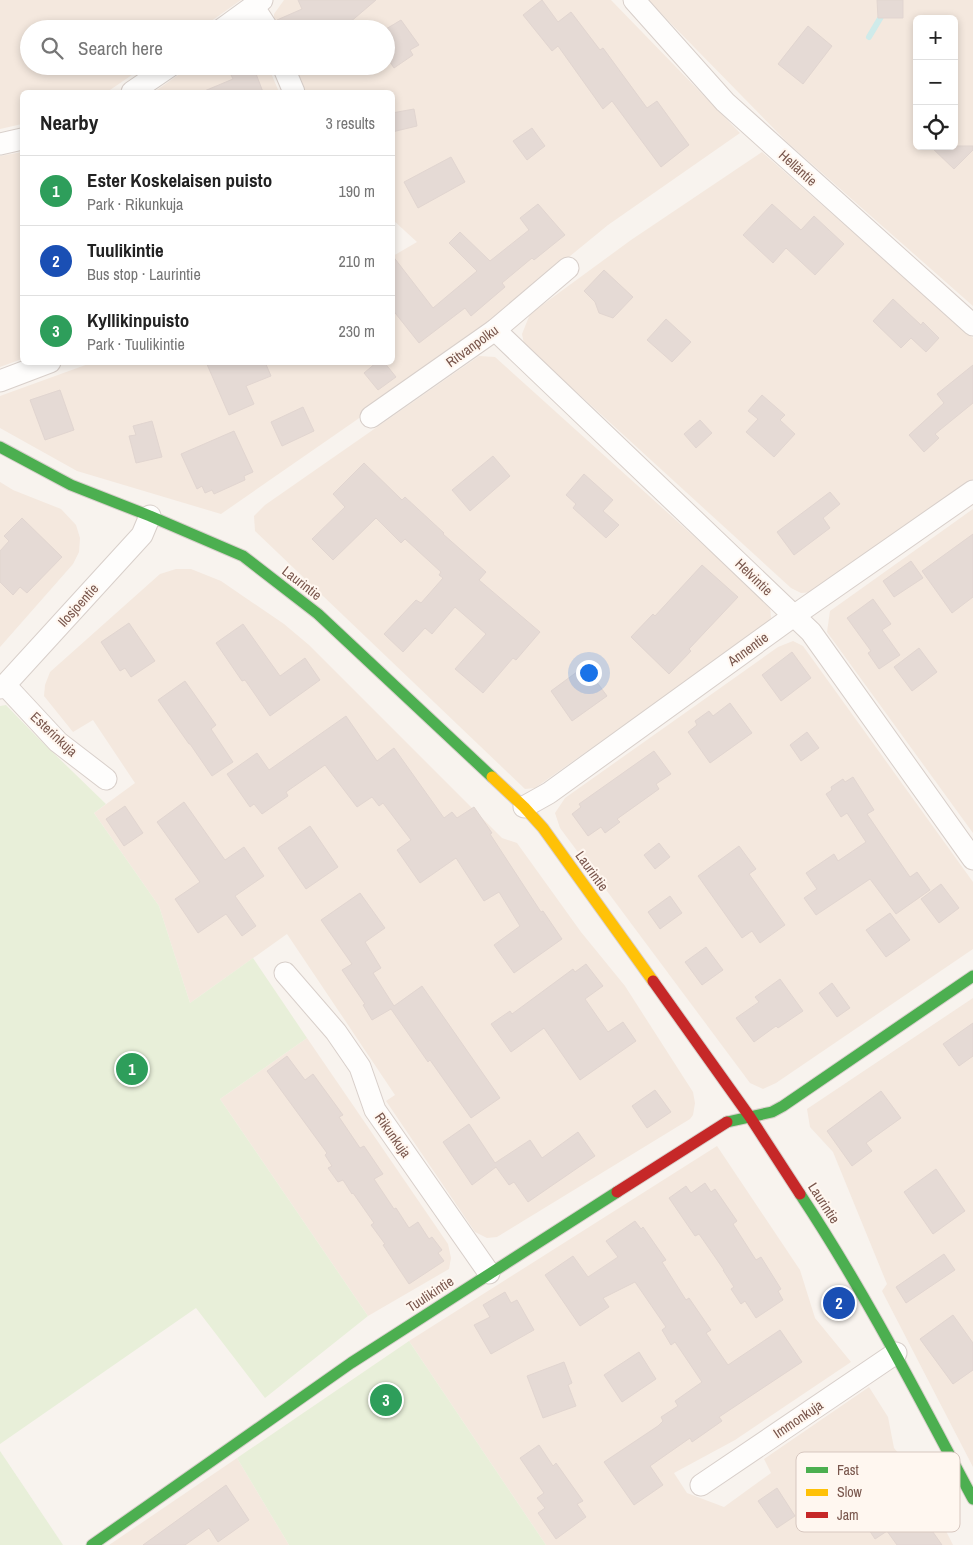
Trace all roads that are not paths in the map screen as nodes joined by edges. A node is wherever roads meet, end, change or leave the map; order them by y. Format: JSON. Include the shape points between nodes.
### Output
{"nodes":[{"id":1,"x":634,"y":0,"type":"edge"},
{"id":2,"x":258,"y":3,"type":"edge"},
{"id":3,"x":234,"y":20,"type":"edge"},
{"id":4,"x":265,"y":20,"type":"edge"},
{"id":5,"x":157,"y":75,"type":"edge"},
{"id":6,"x":287,"y":75,"type":"edge"},
{"id":7,"x":135,"y":90,"type":"edge"},
{"id":8,"x":293,"y":90,"type":"edge"},
{"id":9,"x":20,"y":139,"type":"edge"},
{"id":10,"x":0,"y":144,"type":"edge"},
{"id":11,"x":568,"y":268,"type":"dead end"},
{"id":12,"x":973,"y":325,"type":"edge"},
{"id":13,"x":495,"y":330,"type":"junction"},
{"id":14,"x":42,"y":365,"type":"edge"},
{"id":15,"x":0,"y":381,"type":"edge"},
{"id":16,"x":371,"y":417,"type":"dead end"},
{"id":17,"x":0,"y":447,"type":"edge"},
{"id":18,"x":973,"y":491,"type":"edge"},
{"id":19,"x":150,"y":516,"type":"junction"},
{"id":20,"x":794,"y":615,"type":"junction"},
{"id":21,"x":2,"y":687,"type":"edge"},
{"id":22,"x":106,"y":779,"type":"dead end"},
{"id":23,"x":524,"y":808,"type":"junction"},
{"id":24,"x":973,"y":859,"type":"edge"},
{"id":25,"x":285,"y":973,"type":"dead end"},
{"id":26,"x":973,"y":976,"type":"edge"},
{"id":27,"x":750,"y":1117,"type":"junction"},
{"id":28,"x":489,"y":1273,"type":"junction"},
{"id":29,"x":896,"y":1353,"type":"junction"},
{"id":30,"x":948,"y":1452,"type":"edge"},
{"id":31,"x":960,"y":1474,"type":"edge"},
{"id":32,"x":701,"y":1485,"type":"dead end"},
{"id":33,"x":973,"y":1499,"type":"edge"},
{"id":34,"x":92,"y":1545,"type":"edge"}],
"edges":[{"from":1,"to":12,"type":"street","name":"Helläntie","via":[[726,102]]},
{"from":2,"to":3,"type":"street"},
{"from":2,"to":4,"type":"street"},
{"from":5,"to":7,"type":"street"},
{"from":6,"to":8,"type":"street"},
{"from":9,"to":10,"type":"street"},
{"from":11,"to":13,"type":"street","name":"Ritvanpolku"},
{"from":13,"to":16,"type":"street","name":"Ritvanpolku"},
{"from":13,"to":20,"type":"street","name":"Helvintie"},
{"from":14,"to":15,"type":"street"},
{"from":17,"to":19,"type":"street","name":"Laurintie","via":[[71,485]]},
{"from":18,"to":20,"type":"street","name":"Annentie"},
{"from":19,"to":21,"type":"street","name":"Ilosjoentie","via":[[142,535]]},
{"from":19,"to":23,"type":"street","name":"Laurintie","via":[[243,556],[318,614]]},
{"from":20,"to":23,"type":"street","name":"Annentie"},
{"from":20,"to":24,"type":"street","name":"Helvintie","via":[[811,632]]},
{"from":21,"to":22,"type":"street","name":"Esterinkuja","via":[[58,742]]},
{"from":23,"to":27,"type":"street","name":"Laurintie","via":[[543,828]]},
{"from":25,"to":28,"type":"street","name":"Rikunkuja","via":[[336,1032],[360,1067],[375,1110]]},
{"from":26,"to":27,"type":"street","name":"Tuulikintie","via":[[783,1106]]},
{"from":27,"to":28,"type":"street","name":"Tuulikintie","via":[[729,1120]]},
{"from":27,"to":29,"type":"street","name":"Laurintie","via":[[832,1242]]},
{"from":28,"to":34,"type":"street","name":"Tuulikintie","via":[[351,1363]]},
{"from":29,"to":30,"type":"street","name":"Laurintie"},
{"from":29,"to":32,"type":"street","name":"Immonkuja"},
{"from":31,"to":33,"type":"street","name":"Laurintie"}]}
